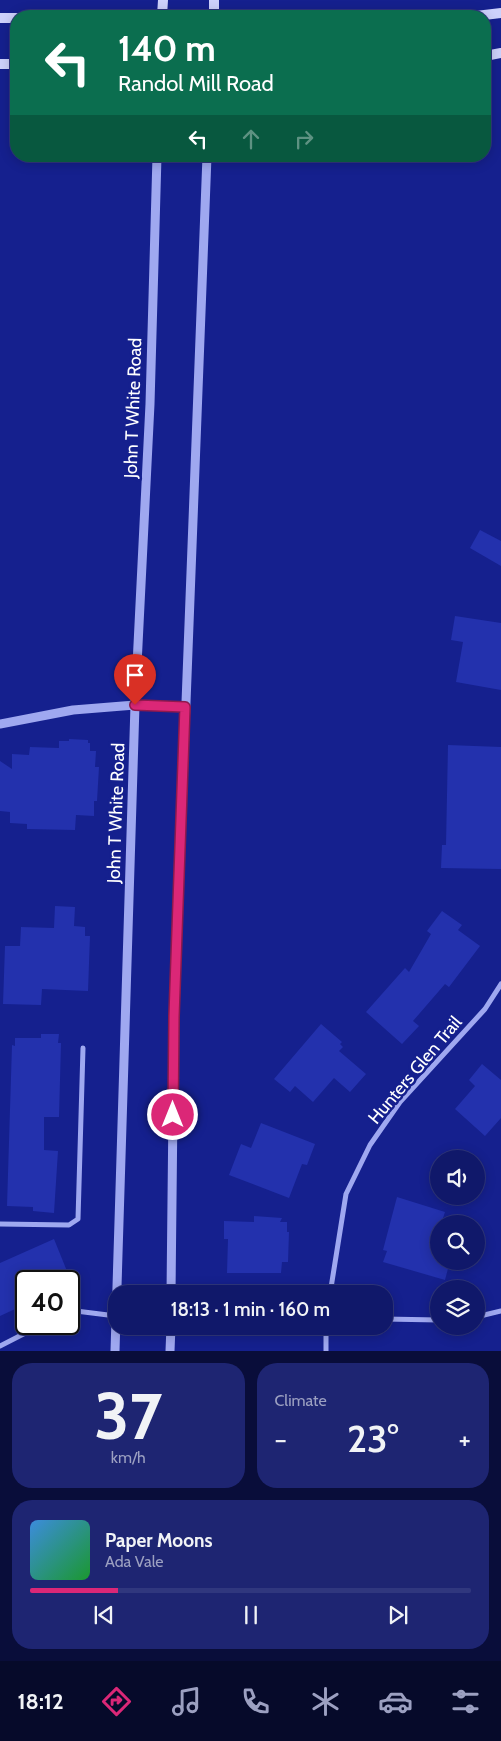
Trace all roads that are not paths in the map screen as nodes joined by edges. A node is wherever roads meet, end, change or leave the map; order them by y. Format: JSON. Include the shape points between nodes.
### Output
{"nodes":[{"id":1,"x":157,"y":162,"type":"edge"},
{"id":2,"x":207,"y":162,"type":"edge"},
{"id":3,"x":135,"y":705,"type":"junction"},
{"id":4,"x":185,"y":707,"type":"junction"},
{"id":5,"x":0,"y":724,"type":"edge"},
{"id":6,"x":501,"y":984,"type":"edge"},
{"id":7,"x":84,"y":1048,"type":"dead end"},
{"id":8,"x":0,"y":1224,"type":"edge"},
{"id":9,"x":117,"y":1285,"type":"edge"},
{"id":10,"x":172,"y":1285,"type":"edge"},
{"id":11,"x":331,"y":1285,"type":"edge"},
{"id":12,"x":501,"y":1311,"type":"edge"},
{"id":13,"x":80,"y":1312,"type":"edge"},
{"id":14,"x":108,"y":1315,"type":"edge"},
{"id":15,"x":485,"y":1315,"type":"edge"},
{"id":16,"x":393,"y":1319,"type":"edge"},
{"id":17,"x":430,"y":1320,"type":"edge"},
{"id":18,"x":22,"y":1335,"type":"edge"},
{"id":19,"x":115,"y":1335,"type":"edge"},
{"id":20,"x":171,"y":1335,"type":"edge"},
{"id":21,"x":326,"y":1335,"type":"edge"},
{"id":22,"x":0,"y":1346,"type":"edge"},
{"id":23,"x":115,"y":1351,"type":"edge"},
{"id":24,"x":170,"y":1351,"type":"edge"},
{"id":25,"x":326,"y":1351,"type":"edge"}],
"edges":[{"from":1,"to":3,"type":"street","name":"John T White Road","via":[[150,404]]},
{"from":2,"to":4,"type":"street"},
{"from":3,"to":4,"type":"street"},
{"from":3,"to":5,"type":"street","via":[[73,710]]},
{"from":3,"to":9,"type":"street","name":"John T White Road"},
{"from":4,"to":10,"type":"street","via":[[174,1016]]},
{"from":6,"to":11,"type":"street","name":"Hunters Glen Trail","via":[[485,1009],[400,1102],[370,1145],[346,1194]]},
{"from":7,"to":8,"type":"street","via":[[78,1219],[69,1225]]},
{"from":12,"to":15,"type":"street"},
{"from":13,"to":14,"type":"street"},
{"from":16,"to":17,"type":"street"},
{"from":18,"to":22,"type":"street"},
{"from":19,"to":23,"type":"street","name":"John T White Road"},
{"from":20,"to":24,"type":"street"},
{"from":21,"to":25,"type":"street"}]}
